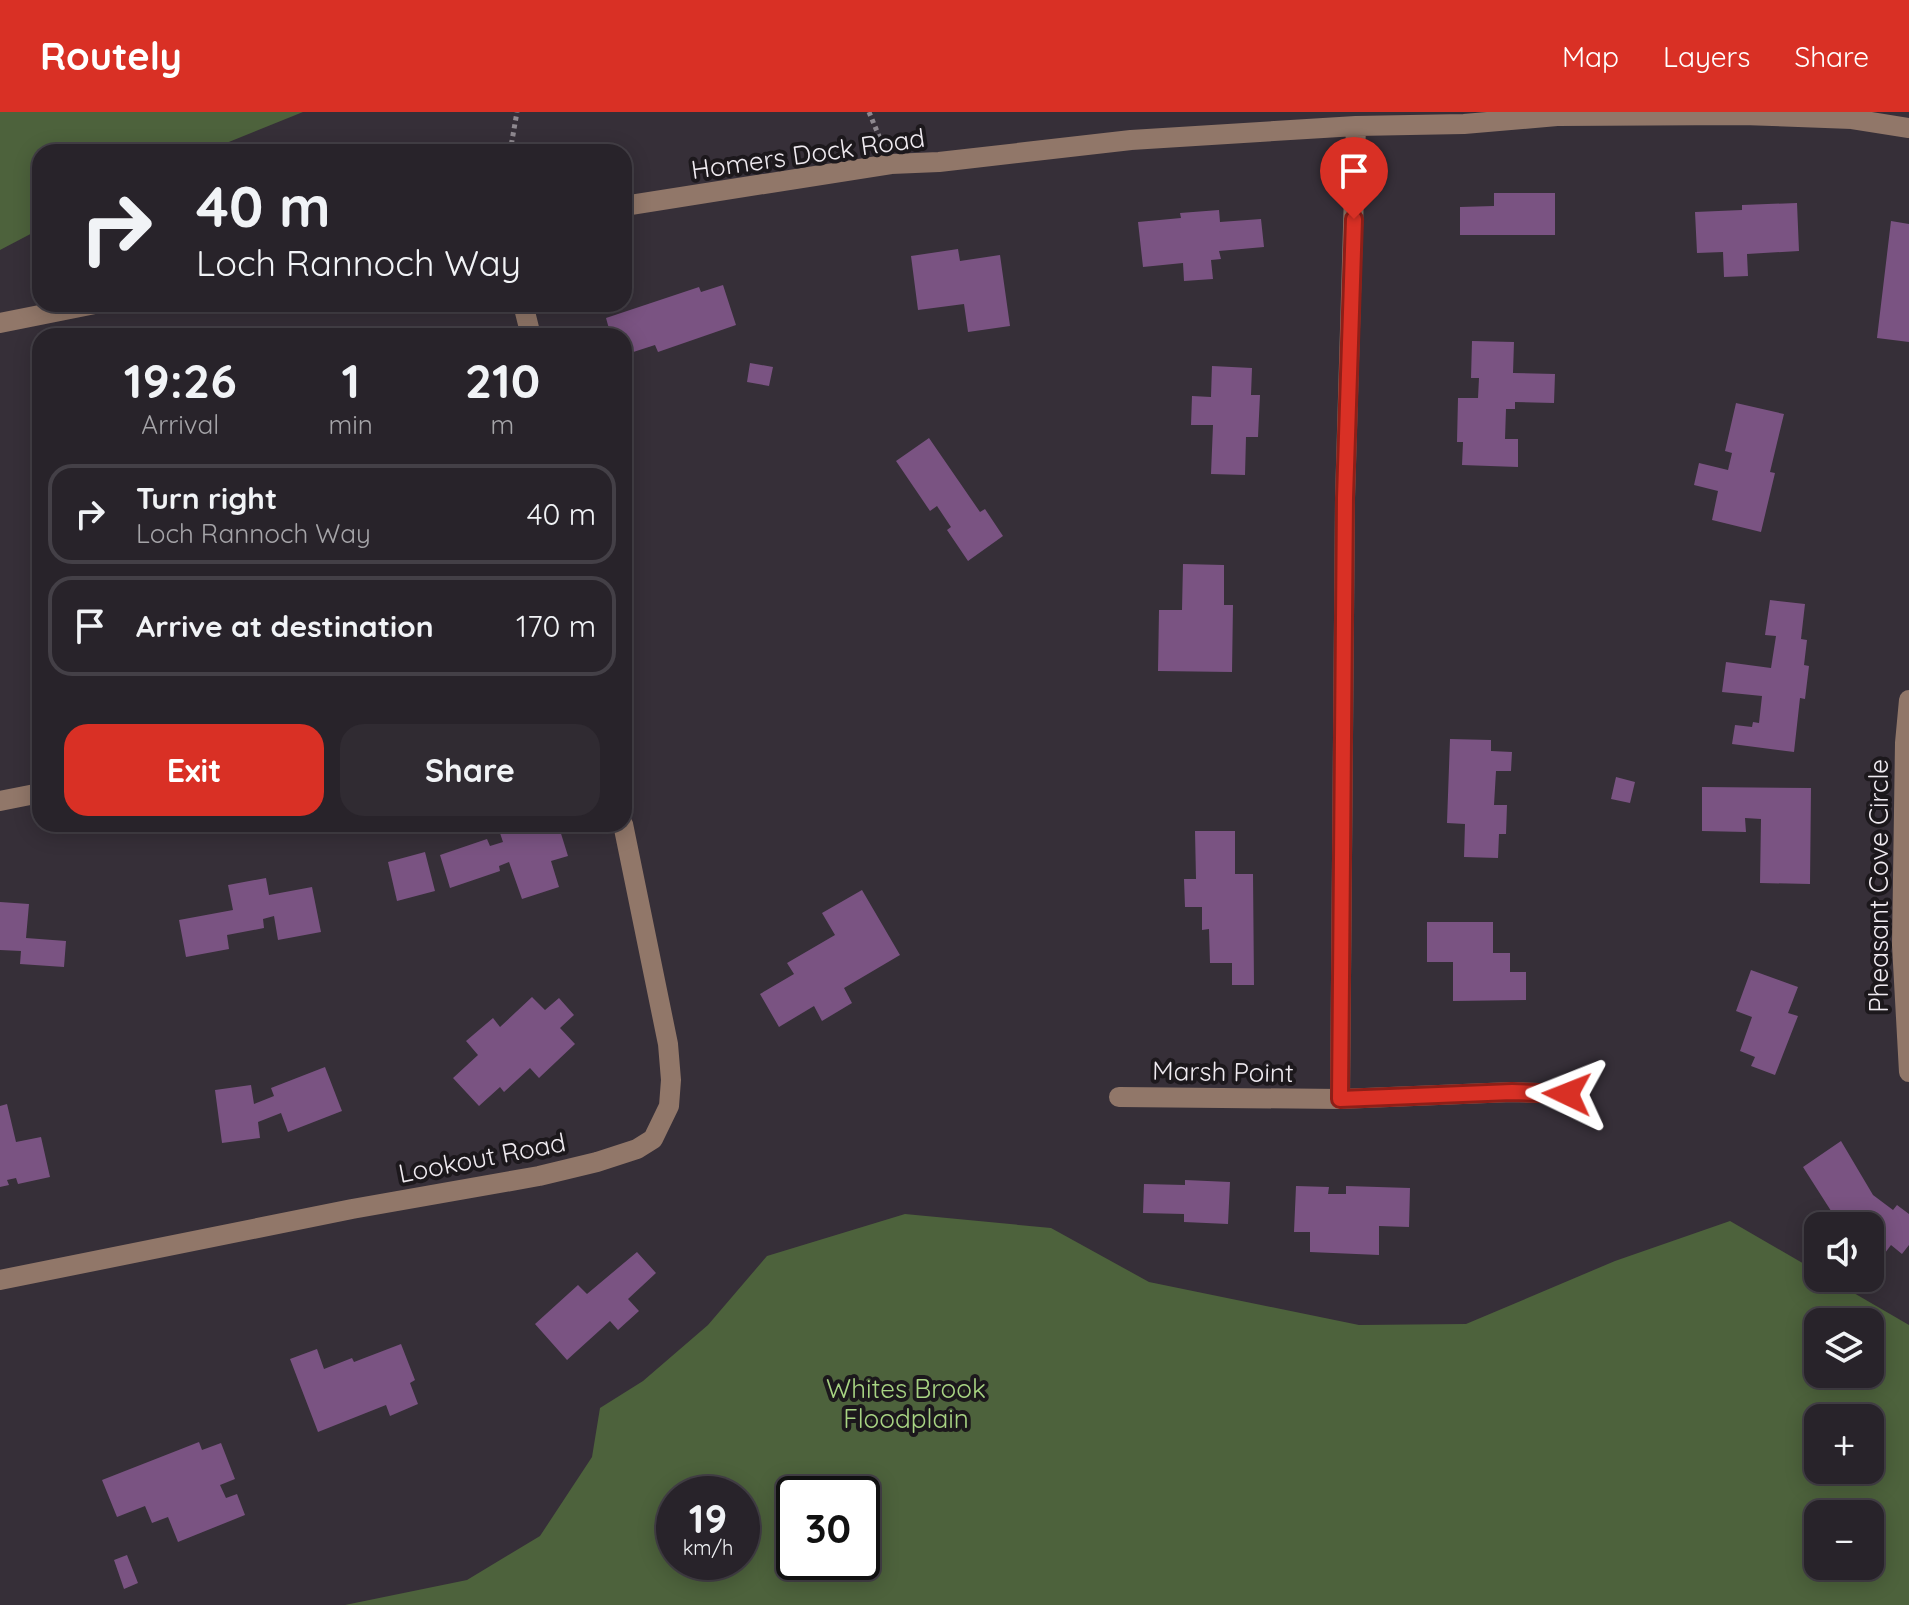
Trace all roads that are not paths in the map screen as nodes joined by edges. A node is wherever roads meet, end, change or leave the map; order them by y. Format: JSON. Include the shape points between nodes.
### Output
{"nodes":[{"id":1,"x":1464,"y":118,"type":"edge"},
{"id":2,"x":1356,"y":126,"type":"junction"},
{"id":3,"x":1909,"y":128,"type":"edge"},
{"id":4,"x":632,"y":205,"type":"edge"},
{"id":5,"x":55,"y":312,"type":"edge"},
{"id":6,"x":0,"y":323,"type":"edge"},
{"id":7,"x":1909,"y":700,"type":"edge"},
{"id":8,"x":32,"y":795,"type":"edge"},
{"id":9,"x":0,"y":801,"type":"edge"},
{"id":10,"x":625,"y":832,"type":"edge"},
{"id":11,"x":1909,"y":1072,"type":"edge"},
{"id":12,"x":1567,"y":1094,"type":"dead end"},
{"id":13,"x":1119,"y":1097,"type":"dead end"},
{"id":14,"x":1340,"y":1099,"type":"junction"},
{"id":15,"x":0,"y":1280,"type":"edge"}],
"edges":[{"from":1,"to":2,"type":"street","name":"Homers Dock Road"},
{"from":1,"to":3,"type":"street","name":"Homers Dock Road","via":[[1743,115],[1852,119]]},
{"from":2,"to":4,"type":"street","name":"Homers Dock Road","via":[[1131,140],[891,164]]},
{"from":2,"to":14,"type":"street","via":[[1345,498]]},
{"from":5,"to":6,"type":"street"},
{"from":7,"to":11,"type":"street","name":"Pheasant Cove Circle","via":[[1902,945]]},
{"from":8,"to":9,"type":"street"},
{"from":10,"to":15,"type":"street","name":"Lookout Road","via":[[668,1044],[669,1106],[653,1139],[597,1162],[539,1176]]},
{"from":12,"to":14,"type":"street","name":"Marsh Point"},
{"from":13,"to":14,"type":"street","name":"Marsh Point"}]}
